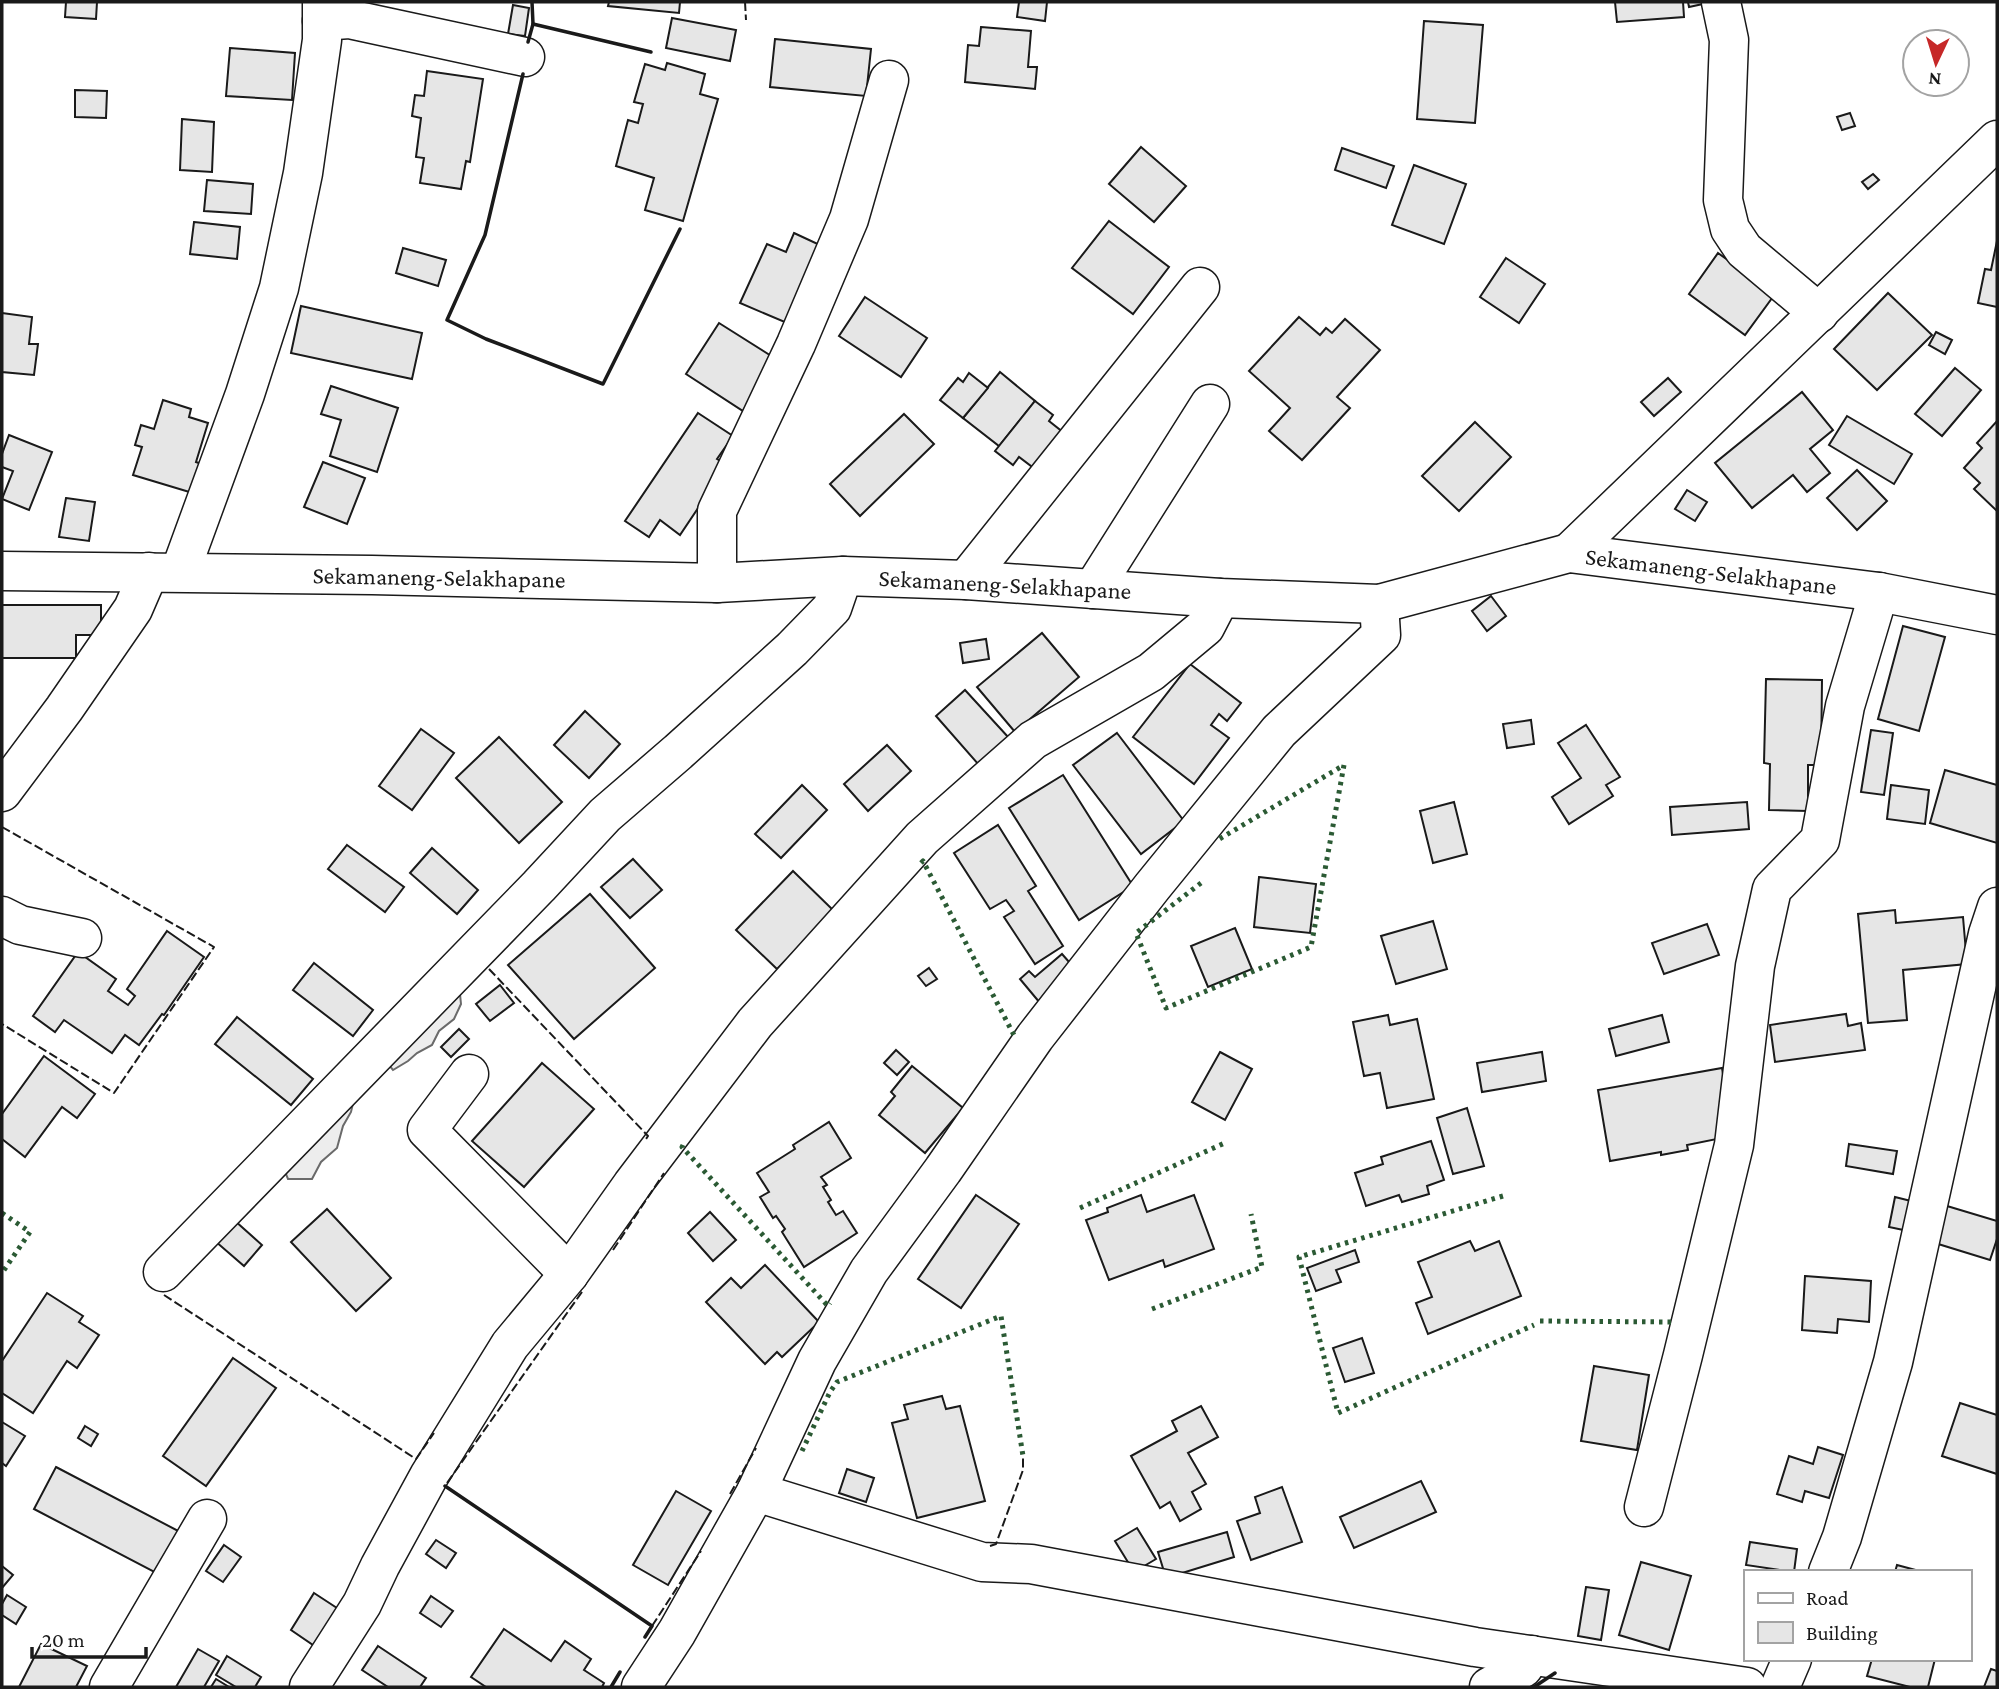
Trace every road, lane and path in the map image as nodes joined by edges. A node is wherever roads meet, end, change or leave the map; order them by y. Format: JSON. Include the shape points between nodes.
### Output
{"nodes":[{"id":1,"x":1721,"y":2,"type":"edge"},
{"id":2,"x":322,"y":11,"type":"edge"},
{"id":3,"x":525,"y":57,"type":"dead end"},
{"id":4,"x":889,"y":80,"type":"dead end"},
{"id":5,"x":1997,"y":140,"type":"edge"},
{"id":6,"x":1200,"y":286,"type":"dead end"},
{"id":7,"x":1819,"y":313,"type":"junction"},
{"id":8,"x":1210,"y":404,"type":"dead end"},
{"id":9,"x":1569,"y":553,"type":"junction"},
{"id":10,"x":2,"y":571,"type":"edge"},
{"id":11,"x":164,"y":572,"type":"junction"},
{"id":12,"x":843,"y":576,"type":"junction"},
{"id":13,"x":966,"y":580,"type":"junction"},
{"id":14,"x":718,"y":583,"type":"junction"},
{"id":15,"x":1093,"y":589,"type":"junction"},
{"id":16,"x":1879,"y":592,"type":"junction"},
{"id":17,"x":1220,"y":598,"type":"junction"},
{"id":18,"x":1379,"y":604,"type":"junction"},
{"id":19,"x":1997,"y":615,"type":"edge"},
{"id":20,"x":2,"y":792,"type":"edge"},
{"id":21,"x":1997,"y":906,"type":"edge"},
{"id":22,"x":2,"y":916,"type":"edge"},
{"id":23,"x":82,"y":938,"type":"dead end"},
{"id":24,"x":469,"y":1074,"type":"dead end"},
{"id":25,"x":163,"y":1272,"type":"dead end"},
{"id":26,"x":569,"y":1274,"type":"junction"},
{"id":27,"x":756,"y":1492,"type":"junction"},
{"id":28,"x":1644,"y":1507,"type":"dead end"},
{"id":29,"x":207,"y":1520,"type":"dead end"},
{"id":30,"x":1829,"y":1570,"type":"edge"},
{"id":31,"x":1532,"y":1655,"type":"junction"},
{"id":32,"x":1790,"y":1661,"type":"edge"},
{"id":33,"x":109,"y":1687,"type":"edge"},
{"id":34,"x":309,"y":1687,"type":"edge"},
{"id":35,"x":641,"y":1687,"type":"edge"},
{"id":36,"x":1489,"y":1687,"type":"edge"},
{"id":37,"x":1747,"y":1687,"type":"edge"},
{"id":38,"x":1780,"y":1687,"type":"edge"}],
"edges":[{"from":1,"to":7,"type":"street","via":[[1729,40],[1723,201],[1730,229],[1744,250]]},
{"from":2,"to":3,"type":"street"},
{"from":2,"to":11,"type":"street","via":[[303,173],[279,288],[245,394]]},
{"from":4,"to":14,"type":"street","via":[[849,219],[718,511]]},
{"from":5,"to":7,"type":"street"},
{"from":6,"to":13,"type":"street"},
{"from":7,"to":9,"type":"street"},
{"from":8,"to":15,"type":"street"},
{"from":9,"to":16,"type":"street","name":"Sekamaneng-Selakhapane"},
{"from":9,"to":18,"type":"street","name":"Sekamaneng-Selakhapane"},
{"from":10,"to":11,"type":"street","name":"Sekamaneng-Selakhapane"},
{"from":11,"to":14,"type":"street","name":"Sekamaneng-Selakhapane"},
{"from":11,"to":20,"type":"street"},
{"from":12,"to":13,"type":"street","name":"Sekamaneng-Selakhapane"},
{"from":12,"to":14,"type":"street","name":"Sekamaneng-Selakhapane"},
{"from":12,"to":25,"type":"street","via":[[831,608],[792,649],[605,815]]},
{"from":13,"to":15,"type":"street","name":"Sekamaneng-Selakhapane"},
{"from":15,"to":17,"type":"street","name":"Sekamaneng-Selakhapane"},
{"from":16,"to":19,"type":"street","name":"Sekamaneng-Selakhapane"},
{"from":16,"to":28,"type":"street","via":[[1845,706],[1820,841],[1772,889],[1755,966],[1734,1145]]},
{"from":17,"to":18,"type":"street","name":"Sekamaneng-Selakhapane"},
{"from":17,"to":26,"type":"street","via":[[1205,627],[1151,672],[1033,740],[922,838],[755,1023]]},
{"from":18,"to":27,"type":"street","via":[[1381,635],[1279,731],[1161,876],[1035,1037],[869,1271],[817,1361]]},
{"from":21,"to":30,"type":"street","via":[[1893,1362]]},
{"from":22,"to":23,"type":"street","via":[[20,925]]},
{"from":24,"to":26,"type":"street","via":[[426,1130]]},
{"from":26,"to":34,"type":"street","via":[[510,1345],[429,1476],[362,1604]]},
{"from":27,"to":31,"type":"street","via":[[982,1562],[1031,1564]]},
{"from":27,"to":35,"type":"street"},
{"from":29,"to":33,"type":"street"},
{"from":31,"to":36,"type":"street","via":[[1523,1668]]},
{"from":31,"to":37,"type":"street"},
{"from":32,"to":38,"type":"street"}]}
